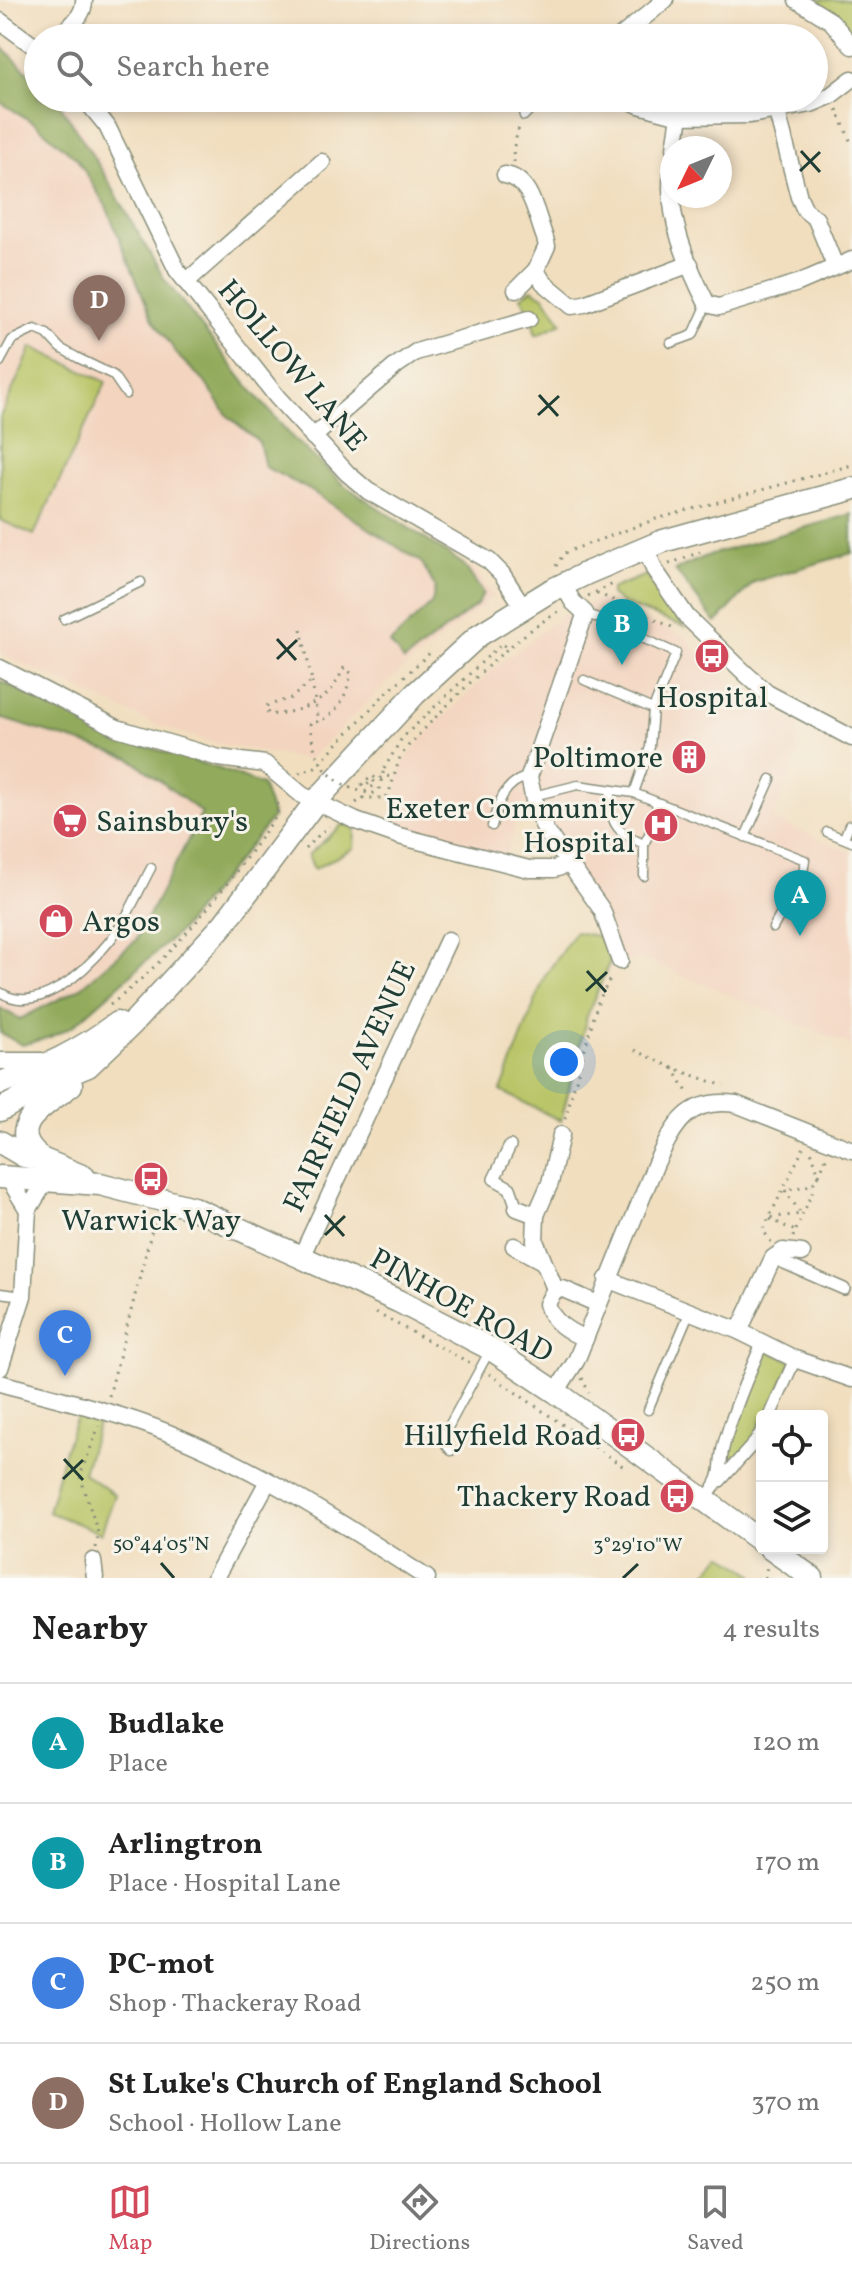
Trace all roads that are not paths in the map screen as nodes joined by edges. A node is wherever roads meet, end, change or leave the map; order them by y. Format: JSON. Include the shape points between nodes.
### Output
{"nodes":[{"id":1,"x":84,"y":0,"type":"edge"},
{"id":2,"x":665,"y":0,"type":"edge"},
{"id":3,"x":797,"y":0,"type":"edge"},
{"id":4,"x":0,"y":21,"type":"edge"},
{"id":5,"x":72,"y":24,"type":"edge"},
{"id":6,"x":636,"y":24,"type":"edge"},
{"id":7,"x":24,"y":39,"type":"edge"},
{"id":8,"x":852,"y":46,"type":"edge"},
{"id":9,"x":852,"y":79,"type":"edge"},
{"id":10,"x":828,"y":97,"type":"edge"},
{"id":11,"x":96,"y":112,"type":"edge"},
{"id":12,"x":528,"y":112,"type":"edge"},
{"id":13,"x":665,"y":112,"type":"edge"},
{"id":14,"x":777,"y":112,"type":"joint"},
{"id":15,"x":524,"y":116,"type":"road end"},
{"id":16,"x":680,"y":116,"type":"junction"},
{"id":17,"x":677,"y":136,"type":"edge"},
{"id":18,"x":322,"y":162,"type":"dead end"},
{"id":19,"x":511,"y":176,"type":"road end"},
{"id":20,"x":672,"y":208,"type":"edge"},
{"id":21,"x":852,"y":260,"type":"edge"},
{"id":22,"x":690,"y":264,"type":"junction"},
{"id":23,"x":835,"y":266,"type":"junction"},
{"id":24,"x":536,"y":270,"type":"junction"},
{"id":25,"x":186,"y":282,"type":"junction"},
{"id":26,"x":516,"y":290,"type":"dead end"},
{"id":27,"x":707,"y":304,"type":"junction"},
{"id":28,"x":529,"y":319,"type":"dead end"},
{"id":29,"x":671,"y":343,"type":"dead end"},
{"id":30,"x":0,"y":362,"type":"edge"},
{"id":31,"x":126,"y":394,"type":"dead end"},
{"id":32,"x":313,"y":437,"type":"junction"},
{"id":33,"x":852,"y":489,"type":"edge"},
{"id":34,"x":646,"y":549,"type":"junction"},
{"id":35,"x":141,"y":582,"type":"dead end"},
{"id":36,"x":574,"y":600,"type":"junction"},
{"id":37,"x":524,"y":608,"type":"junction"},
{"id":38,"x":64,"y":619,"type":"dead end"},
{"id":39,"x":0,"y":668,"type":"edge"},
{"id":40,"x":584,"y":680,"type":"dead end"},
{"id":41,"x":653,"y":709,"type":"junction"},
{"id":42,"x":852,"y":738,"type":"edge"},
{"id":43,"x":529,"y":777,"type":"junction"},
{"id":44,"x":771,"y":779,"type":"dead end"},
{"id":45,"x":611,"y":790,"type":"junction"},
{"id":46,"x":634,"y":793,"type":"junction"},
{"id":47,"x":533,"y":796,"type":"junction"},
{"id":48,"x":316,"y":801,"type":"junction"},
{"id":49,"x":656,"y":803,"type":"junction"},
{"id":50,"x":849,"y":825,"type":"dead end"},
{"id":51,"x":492,"y":826,"type":"dead end"},
{"id":52,"x":827,"y":832,"type":"dead end"},
{"id":53,"x":745,"y":837,"type":"junction"},
{"id":54,"x":848,"y":840,"type":"edge"},
{"id":55,"x":644,"y":844,"type":"junction"},
{"id":56,"x":570,"y":864,"type":"junction"},
{"id":57,"x":151,"y":868,"type":"dead end"},
{"id":58,"x":644,"y":876,"type":"dead end"},
{"id":59,"x":773,"y":928,"type":"dead end"},
{"id":60,"x":448,"y":940,"type":"dead end"},
{"id":61,"x":620,"y":961,"type":"road end"},
{"id":62,"x":0,"y":992,"type":"edge"},
{"id":63,"x":157,"y":994,"type":"junction"},
{"id":64,"x":65,"y":1057,"type":"junction"},
{"id":65,"x":0,"y":1061,"type":"edge"},
{"id":66,"x":88,"y":1066,"type":"junction"},
{"id":67,"x":0,"y":1083,"type":"edge"},
{"id":68,"x":0,"y":1110,"type":"edge"},
{"id":69,"x":561,"y":1135,"type":"road end"},
{"id":70,"x":0,"y":1142,"type":"edge"},
{"id":71,"x":510,"y":1146,"type":"dead end"},
{"id":72,"x":852,"y":1150,"type":"edge"},
{"id":73,"x":44,"y":1170,"type":"junction"},
{"id":74,"x":5,"y":1178,"type":"edge"},
{"id":75,"x":517,"y":1208,"type":"joint"},
{"id":76,"x":28,"y":1210,"type":"junction"},
{"id":77,"x":536,"y":1215,"type":"junction"},
{"id":78,"x":514,"y":1246,"type":"dead end"},
{"id":79,"x":787,"y":1254,"type":"joint"},
{"id":80,"x":302,"y":1255,"type":"junction"},
{"id":81,"x":542,"y":1261,"type":"junction"},
{"id":82,"x":607,"y":1279,"type":"junction"},
{"id":83,"x":555,"y":1289,"type":"junction"},
{"id":84,"x":844,"y":1289,"type":"dead end"},
{"id":85,"x":0,"y":1293,"type":"edge"},
{"id":86,"x":23,"y":1296,"type":"junction"},
{"id":87,"x":598,"y":1304,"type":"junction"},
{"id":88,"x":691,"y":1310,"type":"junction"},
{"id":89,"x":739,"y":1331,"type":"junction"},
{"id":90,"x":585,"y":1339,"type":"junction"},
{"id":91,"x":762,"y":1344,"type":"junction"},
{"id":92,"x":486,"y":1359,"type":"junction"},
{"id":93,"x":795,"y":1359,"type":"junction"},
{"id":94,"x":0,"y":1368,"type":"edge"},
{"id":95,"x":852,"y":1379,"type":"edge"},
{"id":96,"x":0,"y":1383,"type":"edge"},
{"id":97,"x":556,"y":1392,"type":"junction"},
{"id":98,"x":648,"y":1410,"type":"dead end"},
{"id":99,"x":773,"y":1410,"type":"edge"},
{"id":100,"x":756,"y":1440,"type":"edge"},
{"id":101,"x":451,"y":1451,"type":"dead end"},
{"id":102,"x":268,"y":1481,"type":"junction"},
{"id":103,"x":720,"y":1481,"type":"junction"},
{"id":104,"x":705,"y":1499,"type":"junction"},
{"id":105,"x":756,"y":1537,"type":"edge"},
{"id":106,"x":778,"y":1554,"type":"edge"},
{"id":107,"x":93,"y":1561,"type":"road end"},
{"id":108,"x":805,"y":1576,"type":"edge"},
{"id":109,"x":95,"y":1578,"type":"edge"},
{"id":110,"x":215,"y":1578,"type":"edge"},
{"id":111,"x":427,"y":1578,"type":"edge"}],
"edges":[{"from":1,"to":5,"type":"street","via":[[85,7]]},
{"from":2,"to":6,"type":"street"},
{"from":3,"to":8,"type":"street","via":[[831,21]]},
{"from":4,"to":7,"type":"street"},
{"from":9,"to":10,"type":"street"},
{"from":11,"to":25,"type":"street","name":"HOLLOW LANE"},
{"from":12,"to":15,"type":"lane"},
{"from":13,"to":16,"type":"street"},
{"from":14,"to":16,"type":"street"},
{"from":14,"to":23,"type":"street","via":[[799,197],[816,219]]},
{"from":16,"to":17,"type":"street"},
{"from":18,"to":25,"type":"street"},
{"from":19,"to":24,"type":"street","via":[[528,191],[547,246]]},
{"from":20,"to":22,"type":"street"},
{"from":21,"to":23,"type":"street"},
{"from":22,"to":24,"type":"street","via":[[572,306]]},
{"from":22,"to":27,"type":"street"},
{"from":23,"to":27,"type":"street","via":[[719,307]]},
{"from":24,"to":26,"type":"street"},
{"from":25,"to":32,"type":"street","name":"HOLLOW LANE"},
{"from":27,"to":29,"type":"lane","via":[[693,335]]},
{"from":28,"to":32,"type":"street","via":[[416,352]]},
{"from":30,"to":31,"type":"lane","via":[[12,340],[35,329],[113,375]]},
{"from":32,"to":37,"type":"street","name":"HOLLOW LANE","via":[[368,491],[489,561]]},
{"from":33,"to":34,"type":"main road"},
{"from":34,"to":36,"type":"main road"},
{"from":34,"to":42,"type":"street","via":[[687,617],[746,674],[767,693]]},
{"from":35,"to":38,"type":"lane"},
{"from":36,"to":37,"type":"main road"},
{"from":36,"to":41,"type":"lane","via":[[676,653]]},
{"from":36,"to":43,"type":"street"},
{"from":37,"to":48,"type":"main road","via":[[479,635],[415,694]]},
{"from":39,"to":48,"type":"street","via":[[117,728],[219,758],[265,764]]},
{"from":40,"to":41,"type":"lane"},
{"from":41,"to":46,"type":"lane","via":[[650,747]]},
{"from":43,"to":47,"type":"street"},
{"from":43,"to":51,"type":"lane","via":[[504,793]]},
{"from":44,"to":53,"type":"lane"},
{"from":45,"to":46,"type":"lane"},
{"from":45,"to":47,"type":"lane","via":[[578,785]]},
{"from":45,"to":55,"type":"lane","via":[[612,820],[618,831]]},
{"from":46,"to":49,"type":"lane"},
{"from":47,"to":56,"type":"street","via":[[546,831]]},
{"from":48,"to":56,"type":"street","via":[[356,821],[443,849],[529,869]]},
{"from":48,"to":63,"type":"main road","via":[[223,925]]},
{"from":49,"to":53,"type":"lane"},
{"from":49,"to":55,"type":"lane","via":[[658,816]]},
{"from":50,"to":54,"type":"lane"},
{"from":52,"to":54,"type":"lane"},
{"from":53,"to":59,"type":"lane","via":[[805,860]]},
{"from":55,"to":58,"type":"lane"},
{"from":56,"to":61,"type":"street","via":[[602,910]]},
{"from":57,"to":62,"type":"lane","via":[[109,942],[71,978],[42,997],[22,1001]]},
{"from":60,"to":80,"type":"street","name":"FAIRFIELD AVENUE"},
{"from":63,"to":64,"type":"main road"},
{"from":63,"to":66,"type":"main road"},
{"from":64,"to":65,"type":"street","via":[[33,1063]]},
{"from":64,"to":67,"type":"main road"},
{"from":66,"to":68,"type":"main road"},
{"from":66,"to":73,"type":"main road","via":[[31,1118],[26,1140]]},
{"from":69,"to":77,"type":"street"},
{"from":70,"to":73,"type":"main road","name":"PINHOE ROAD"},
{"from":71,"to":75,"type":"street","via":[[494,1179],[510,1188]]},
{"from":72,"to":82,"type":"street","via":[[736,1104],[720,1101],[694,1109],[671,1131]]},
{"from":73,"to":74,"type":"main road","name":"PINHOE ROAD"},
{"from":73,"to":76,"type":"street"},
{"from":73,"to":80,"type":"main road","name":"PINHOE ROAD","via":[[193,1208]]},
{"from":74,"to":76,"type":"street"},
{"from":75,"to":77,"type":"street"},
{"from":76,"to":86,"type":"street"},
{"from":77,"to":81,"type":"street","via":[[535,1241]]},
{"from":78,"to":81,"type":"street"},
{"from":79,"to":84,"type":"street"},
{"from":79,"to":89,"type":"street"},
{"from":80,"to":92,"type":"main road","name":"PINHOE ROAD","via":[[398,1301]]},
{"from":81,"to":83,"type":"street"},
{"from":82,"to":87,"type":"street"},
{"from":82,"to":88,"type":"street"},
{"from":83,"to":87,"type":"street"},
{"from":83,"to":90,"type":"street","via":[[547,1304],[549,1313]]},
{"from":85,"to":86,"type":"lane"},
{"from":86,"to":94,"type":"street"},
{"from":87,"to":90,"type":"street"},
{"from":88,"to":89,"type":"street"},
{"from":88,"to":98,"type":"lane"},
{"from":89,"to":91,"type":"street"},
{"from":90,"to":97,"type":"street"},
{"from":91,"to":93,"type":"street"},
{"from":91,"to":103,"type":"street","via":[[723,1445]]},
{"from":92,"to":97,"type":"main road","name":"PINHOE ROAD"},
{"from":92,"to":101,"type":"lane","via":[[444,1435]]},
{"from":93,"to":95,"type":"street"},
{"from":93,"to":99,"type":"street"},
{"from":96,"to":102,"type":"street","via":[[172,1435]]},
{"from":97,"to":104,"type":"main road","name":"PINHOE ROAD"},
{"from":100,"to":103,"type":"street"},
{"from":102,"to":110,"type":"street"},
{"from":102,"to":111,"type":"street"},
{"from":103,"to":104,"type":"street"},
{"from":104,"to":105,"type":"main road","name":"PINHOE ROAD"},
{"from":106,"to":108,"type":"main road"},
{"from":107,"to":109,"type":"street"}]}
